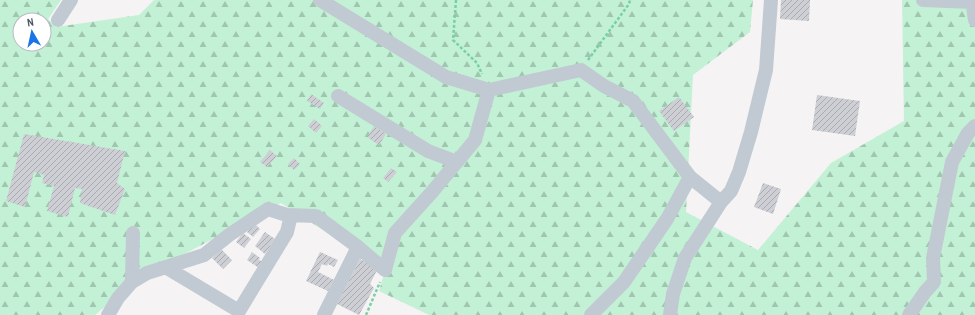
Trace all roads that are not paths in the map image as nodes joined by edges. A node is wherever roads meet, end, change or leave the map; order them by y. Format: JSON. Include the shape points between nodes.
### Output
{"nodes":[{"id":1,"x":71,"y":0,"type":"edge"},
{"id":2,"x":320,"y":0,"type":"edge"},
{"id":3,"x":771,"y":0,"type":"edge"},
{"id":4,"x":924,"y":0,"type":"edge"},
{"id":5,"x":972,"y":1,"type":"edge"},
{"id":6,"x":58,"y":20,"type":"dead end"},
{"id":7,"x":975,"y":20,"type":"edge"},
{"id":8,"x":489,"y":90,"type":"junction"},
{"id":9,"x":338,"y":96,"type":"dead end"},
{"id":10,"x":975,"y":126,"type":"edge"},
{"id":11,"x":457,"y":162,"type":"junction"},
{"id":12,"x":690,"y":177,"type":"junction"},
{"id":13,"x":721,"y":202,"type":"junction"},
{"id":14,"x":291,"y":215,"type":"junction"},
{"id":15,"x":133,"y":233,"type":"dead end"},
{"id":16,"x":358,"y":247,"type":"junction"},
{"id":17,"x":167,"y":268,"type":"junction"},
{"id":18,"x":132,"y":282,"type":"junction"},
{"id":19,"x":108,"y":315,"type":"edge"},
{"id":20,"x":324,"y":315,"type":"edge"},
{"id":21,"x":591,"y":315,"type":"edge"},
{"id":22,"x":670,"y":315,"type":"edge"},
{"id":23,"x":909,"y":315,"type":"edge"}],
"edges":[{"from":1,"to":6,"type":"street"},
{"from":2,"to":8,"type":"street","via":[[446,77]]},
{"from":3,"to":13,"type":"street","via":[[766,70],[751,132],[731,191]]},
{"from":4,"to":5,"type":"street"},
{"from":5,"to":7,"type":"street"},
{"from":8,"to":11,"type":"street","via":[[475,140]]},
{"from":8,"to":12,"type":"street","via":[[581,70],[633,101]]},
{"from":9,"to":11,"type":"street","via":[[428,151]]},
{"from":10,"to":23,"type":"street","via":[[968,132],[952,162],[933,258],[934,282]]},
{"from":11,"to":16,"type":"street","via":[[395,232],[385,270]]},
{"from":12,"to":13,"type":"street"},
{"from":12,"to":21,"type":"street","via":[[667,219],[624,282]]},
{"from":13,"to":22,"type":"street","via":[[685,258],[673,294]]},
{"from":14,"to":16,"type":"street","via":[[316,216]]},
{"from":14,"to":17,"type":"street","via":[[268,209],[229,235],[204,256]]},
{"from":14,"to":17,"type":"street","via":[[287,232],[239,311]]},
{"from":15,"to":18,"type":"street"},
{"from":16,"to":20,"type":"street"},
{"from":17,"to":18,"type":"street","via":[[148,273]]},
{"from":18,"to":19,"type":"street"}]}
